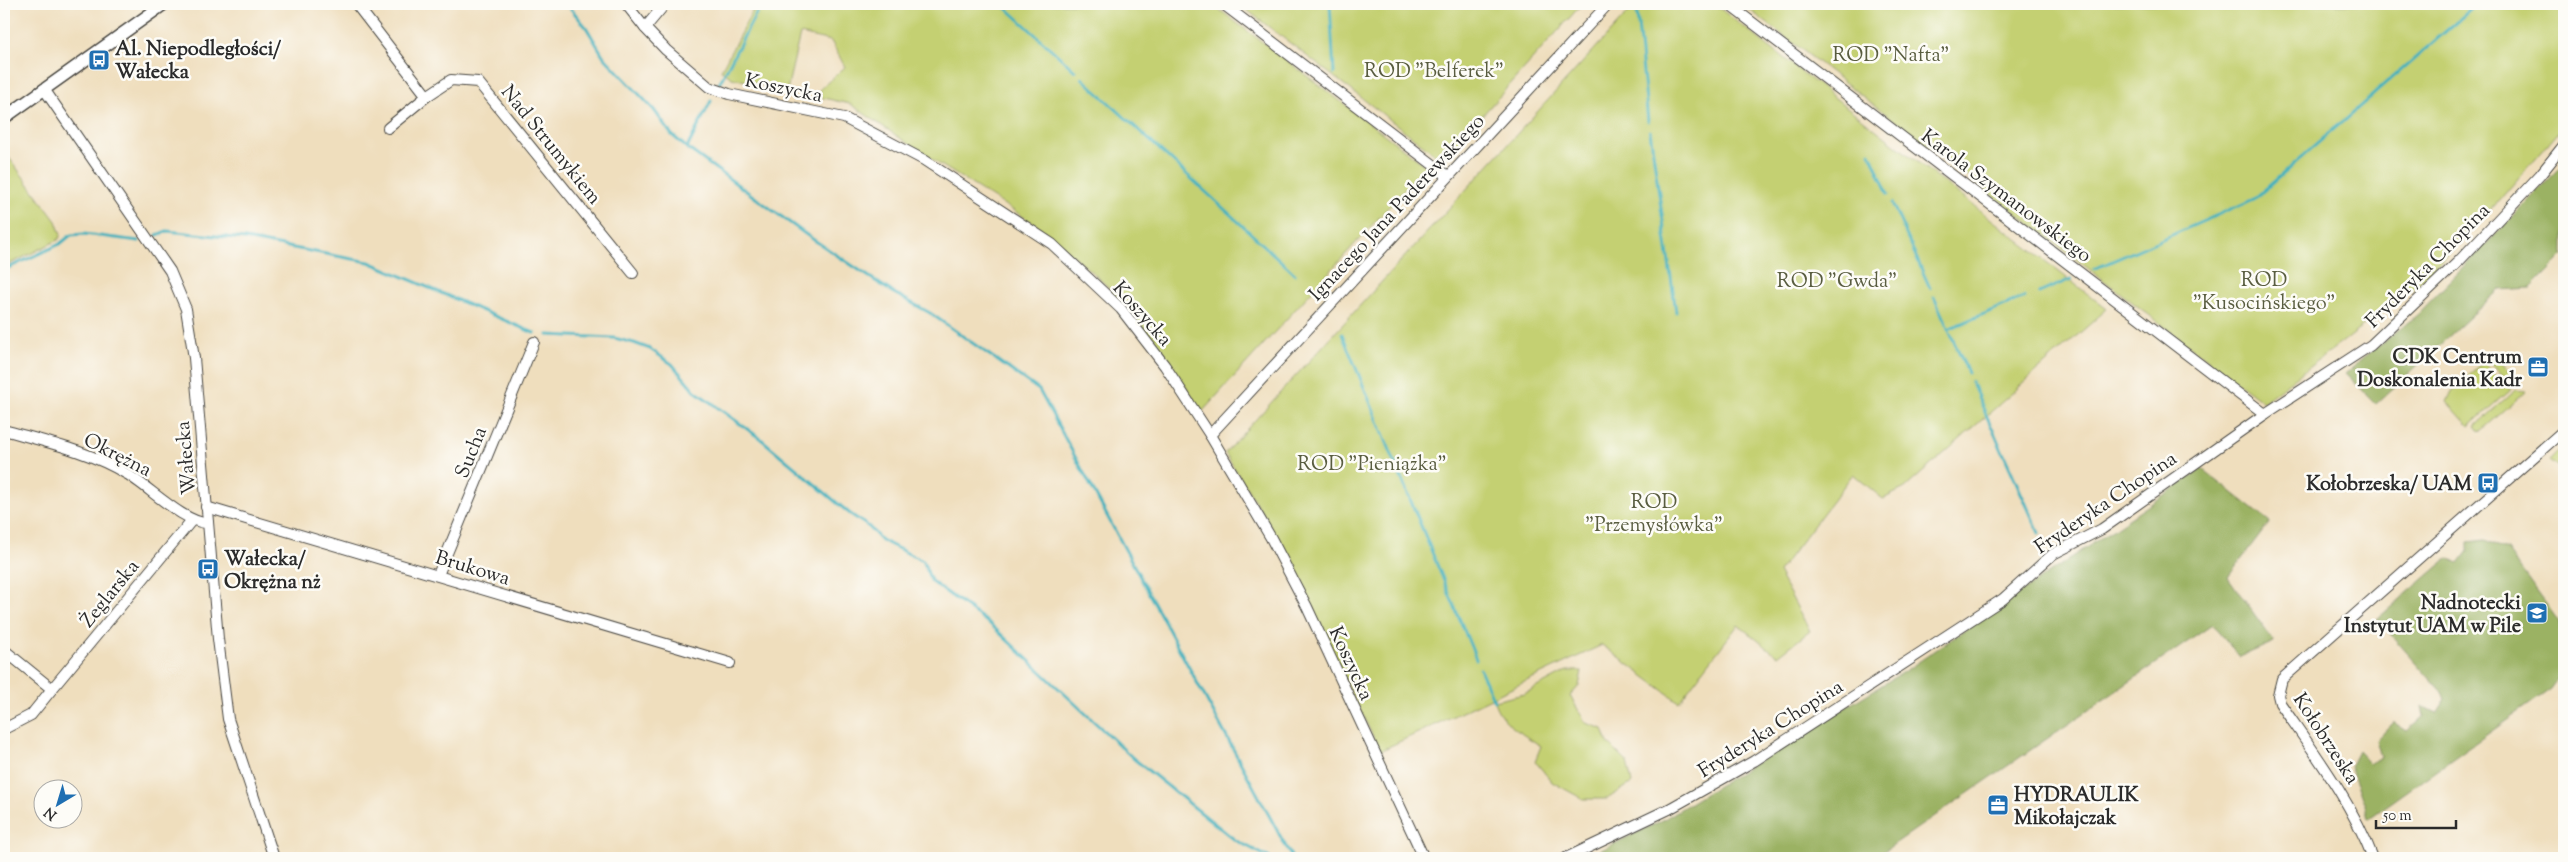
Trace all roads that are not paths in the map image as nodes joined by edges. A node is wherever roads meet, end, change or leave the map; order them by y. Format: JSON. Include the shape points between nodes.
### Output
{"nodes":[{"id":1,"x":164,"y":4,"type":"edge"},
{"id":2,"x":356,"y":4,"type":"edge"},
{"id":3,"x":626,"y":4,"type":"edge"},
{"id":4,"x":665,"y":4,"type":"edge"},
{"id":5,"x":1223,"y":4,"type":"edge"},
{"id":6,"x":1608,"y":4,"type":"edge"},
{"id":7,"x":1728,"y":4,"type":"edge"},
{"id":8,"x":645,"y":28,"type":"junction"},
{"id":9,"x":44,"y":89,"type":"junction"},
{"id":10,"x":427,"y":96,"type":"junction"},
{"id":11,"x":4,"y":118,"type":"edge"},
{"id":12,"x":388,"y":128,"type":"dead end"},
{"id":13,"x":2564,"y":144,"type":"edge"},
{"id":14,"x":1448,"y":176,"type":"junction"},
{"id":15,"x":633,"y":273,"type":"dead end"},
{"id":16,"x":534,"y":342,"type":"dead end"},
{"id":17,"x":2265,"y":414,"type":"junction"},
{"id":18,"x":4,"y":430,"type":"edge"},
{"id":19,"x":2564,"y":430,"type":"edge"},
{"id":20,"x":1210,"y":435,"type":"junction"},
{"id":21,"x":206,"y":507,"type":"junction"},
{"id":22,"x":192,"y":520,"type":"junction"},
{"id":23,"x":208,"y":523,"type":"junction"},
{"id":24,"x":438,"y":575,"type":"junction"},
{"id":25,"x":4,"y":650,"type":"edge"},
{"id":26,"x":730,"y":663,"type":"dead end"},
{"id":27,"x":52,"y":689,"type":"junction"},
{"id":28,"x":4,"y":729,"type":"edge"},
{"id":29,"x":274,"y":858,"type":"edge"},
{"id":30,"x":1424,"y":858,"type":"edge"},
{"id":31,"x":1566,"y":858,"type":"edge"},
{"id":32,"x":2373,"y":858,"type":"edge"}],
"edges":[{"from":1,"to":9,"type":"street"},
{"from":2,"to":10,"type":"street"},
{"from":3,"to":8,"type":"street","name":"Koszycka"},
{"from":4,"to":8,"type":"street"},
{"from":5,"to":14,"type":"street"},
{"from":6,"to":14,"type":"street","name":"Ignacego Jana Paderewskiego"},
{"from":7,"to":17,"type":"street","name":"Karola Szymanowskiego"},
{"from":8,"to":20,"type":"street","name":"Koszycka","via":[[709,87],[844,118],[924,160],[1052,244],[1121,309],[1165,366]]},
{"from":9,"to":11,"type":"street"},
{"from":9,"to":21,"type":"street","name":"Wałecka","via":[[156,250],[179,289],[186,309],[194,358]]},
{"from":10,"to":12,"type":"street","name":"Nad Strumykiem"},
{"from":10,"to":15,"type":"street","name":"Nad Strumykiem","via":[[451,80],[478,82]]},
{"from":13,"to":17,"type":"street","name":"Fryderyka Chopina","via":[[2459,261],[2371,345]]},
{"from":14,"to":20,"type":"street","name":"Ignacego Jana Paderewskiego"},
{"from":16,"to":24,"type":"street","name":"Sucha"},
{"from":17,"to":31,"type":"street","name":"Fryderyka Chopina","via":[[2102,529],[2053,554],[2003,599],[1754,761],[1669,809]]},
{"from":18,"to":22,"type":"street","name":"Okrężna","via":[[94,457],[126,473]]},
{"from":19,"to":32,"type":"street","name":"Kołobrzeska","via":[[2282,678],[2278,694],[2280,703],[2343,794]]},
{"from":20,"to":30,"type":"street","name":"Koszycka","via":[[1271,538],[1307,607]]},
{"from":21,"to":23,"type":"street","name":"Wałecka"},
{"from":21,"to":24,"type":"street","name":"Brukowa"},
{"from":22,"to":23,"type":"street","name":"Okrężna"},
{"from":22,"to":27,"type":"street","name":"Żeglarska"},
{"from":23,"to":29,"type":"street","name":"Wałecka","via":[[228,719]]},
{"from":24,"to":26,"type":"street","name":"Brukowa"},
{"from":25,"to":27,"type":"street"},
{"from":27,"to":28,"type":"street","name":"Żeglarska","via":[[30,715]]}]}
